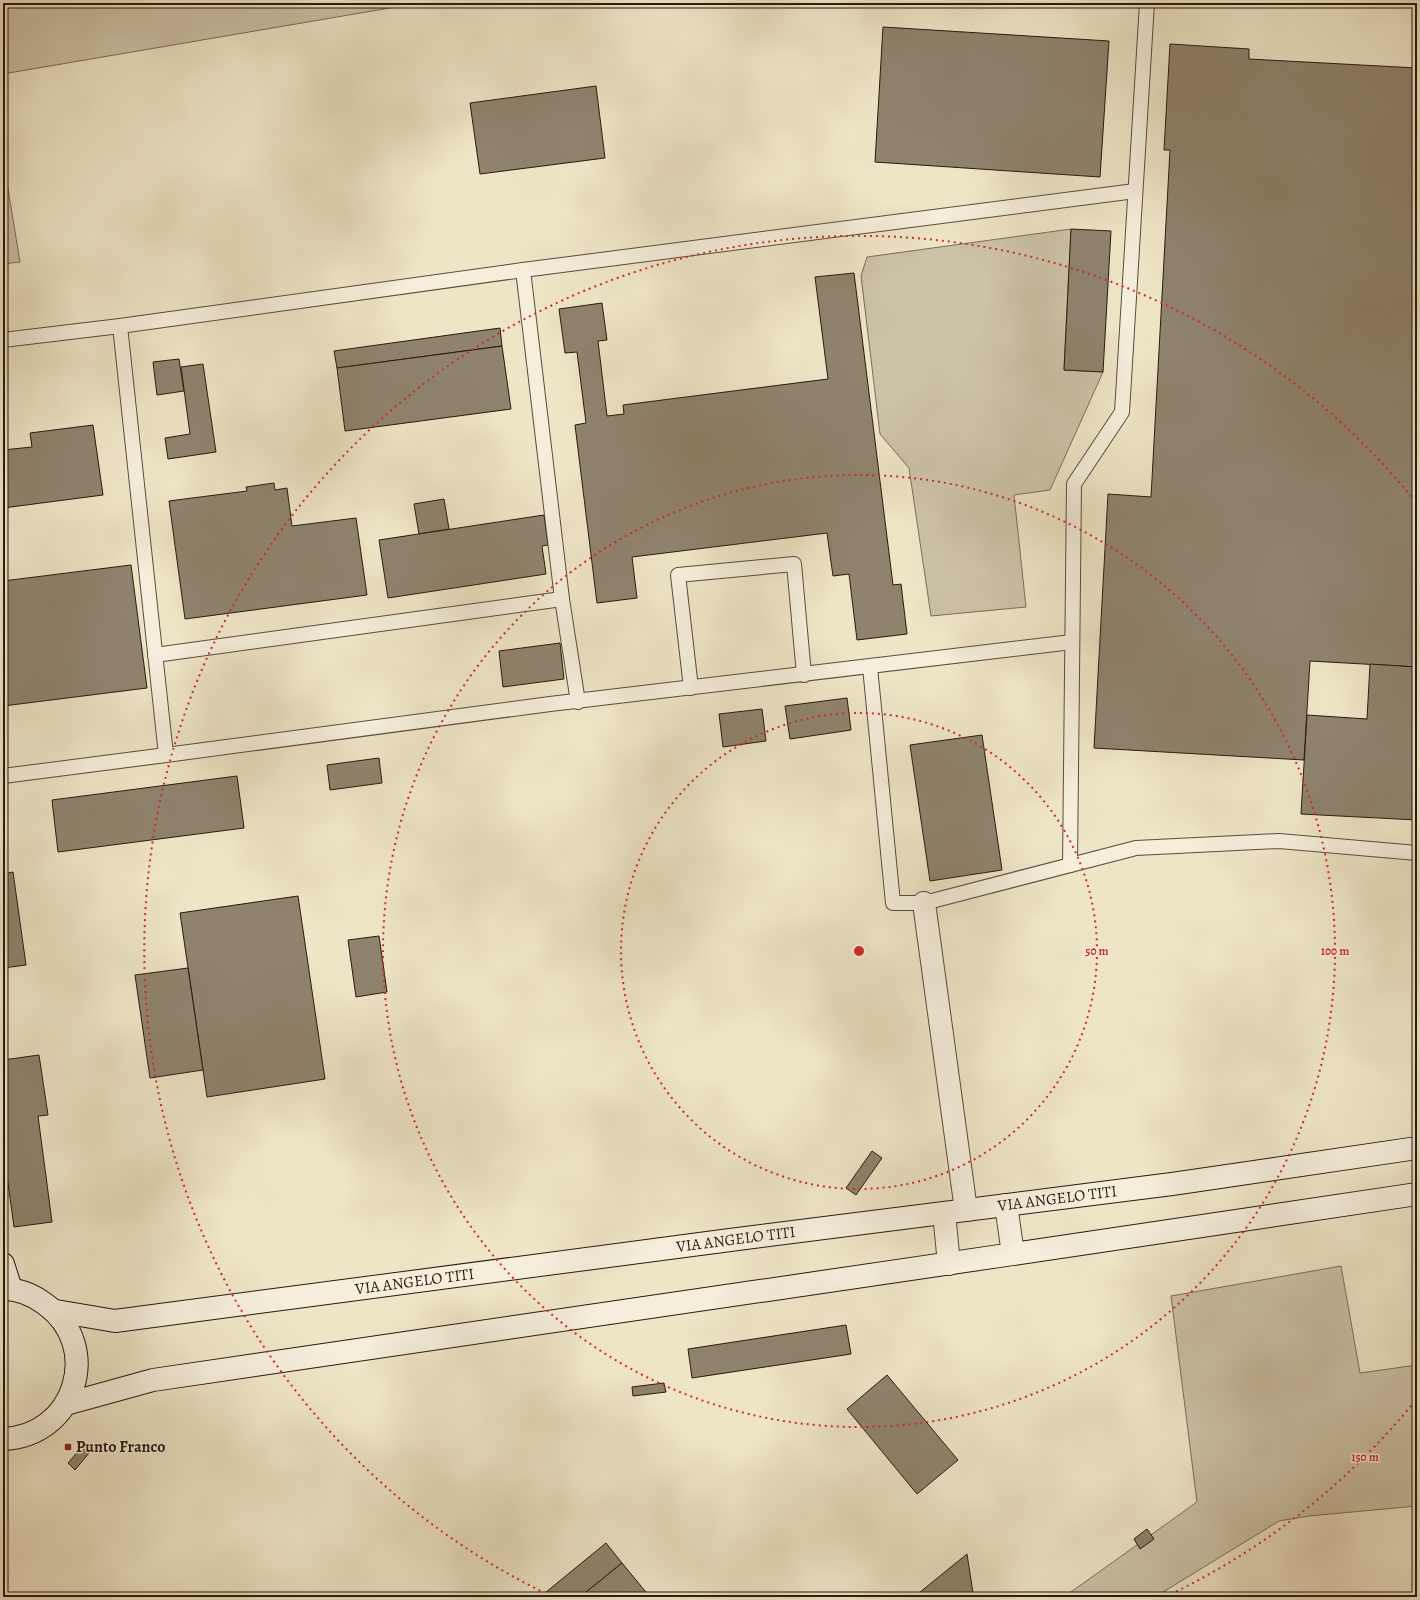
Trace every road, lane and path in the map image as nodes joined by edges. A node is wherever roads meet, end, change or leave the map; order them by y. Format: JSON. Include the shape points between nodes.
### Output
{"nodes":[{"id":1,"x":1147,"y":3,"type":"edge"},
{"id":2,"x":1135,"y":191,"type":"junction"},
{"id":3,"x":523,"y":270,"type":"junction"},
{"id":4,"x":120,"y":326,"type":"junction"},
{"id":5,"x":3,"y":340,"type":"edge"},
{"id":6,"x":562,"y":599,"type":"junction"},
{"id":7,"x":1072,"y":642,"type":"junction"},
{"id":8,"x":155,"y":655,"type":"junction"},
{"id":9,"x":870,"y":666,"type":"junction"},
{"id":10,"x":804,"y":674,"type":"junction"},
{"id":11,"x":691,"y":688,"type":"junction"},
{"id":12,"x":578,"y":702,"type":"junction"},
{"id":13,"x":166,"y":755,"type":"junction"},
{"id":14,"x":3,"y":776,"type":"edge"},
{"id":15,"x":1417,"y":853,"type":"edge"},
{"id":16,"x":1070,"y":865,"type":"junction"},
{"id":17,"x":924,"y":903,"type":"junction"},
{"id":18,"x":1417,"y":1148,"type":"edge"},
{"id":19,"x":1417,"y":1194,"type":"edge"},
{"id":20,"x":1006,"y":1205,"type":"junction"},
{"id":21,"x":966,"y":1210,"type":"junction"},
{"id":22,"x":944,"y":1213,"type":"junction"},
{"id":23,"x":1013,"y":1254,"type":"junction"},
{"id":24,"x":3,"y":1264,"type":"edge"},
{"id":25,"x":949,"y":1264,"type":"junction"},
{"id":26,"x":7,"y":1289,"type":"edge"},
{"id":27,"x":56,"y":1311,"type":"junction"},
{"id":28,"x":66,"y":1404,"type":"junction"},
{"id":29,"x":3,"y":1439,"type":"edge"}],
"edges":[{"from":1,"to":2,"type":"lane"},
{"from":2,"to":3,"type":"lane"},
{"from":2,"to":7,"type":"lane","via":[[1122,412],[1074,484]]},
{"from":3,"to":4,"type":"lane"},
{"from":3,"to":6,"type":"lane"},
{"from":4,"to":5,"type":"lane"},
{"from":4,"to":8,"type":"lane"},
{"from":6,"to":8,"type":"lane"},
{"from":6,"to":12,"type":"lane"},
{"from":7,"to":9,"type":"lane"},
{"from":7,"to":16,"type":"lane"},
{"from":8,"to":13,"type":"lane"},
{"from":9,"to":10,"type":"lane"},
{"from":9,"to":17,"type":"lane","via":[[893,903]]},
{"from":10,"to":11,"type":"lane"},
{"from":10,"to":11,"type":"lane","via":[[794,564],[678,575]]},
{"from":11,"to":12,"type":"lane"},
{"from":12,"to":13,"type":"lane"},
{"from":13,"to":14,"type":"lane"},
{"from":15,"to":16,"type":"lane","via":[[1279,842],[1136,848]]},
{"from":16,"to":17,"type":"lane"},
{"from":17,"to":21,"type":"main road"},
{"from":18,"to":20,"type":"main road","name":"VIA ANGELO TITI","via":[[1172,1184]]},
{"from":19,"to":23,"type":"main road"},
{"from":20,"to":21,"type":"main road","name":"VIA ANGELO TITI"},
{"from":20,"to":23,"type":"main road"},
{"from":21,"to":22,"type":"main road","name":"VIA ANGELO TITI"},
{"from":22,"to":25,"type":"main road"},
{"from":22,"to":27,"type":"main road","name":"VIA ANGELO TITI","via":[[115,1321]]},
{"from":23,"to":25,"type":"main road"},
{"from":24,"to":26,"type":"main road"},
{"from":25,"to":28,"type":"main road","via":[[154,1380]]},
{"from":26,"to":27,"type":"main road","via":[[35,1296]]},
{"from":27,"to":28,"type":"main road","via":[[70,1332],[77,1356],[76,1380]]},
{"from":28,"to":29,"type":"main road","via":[[53,1420],[35,1432],[15,1439]]}]}
